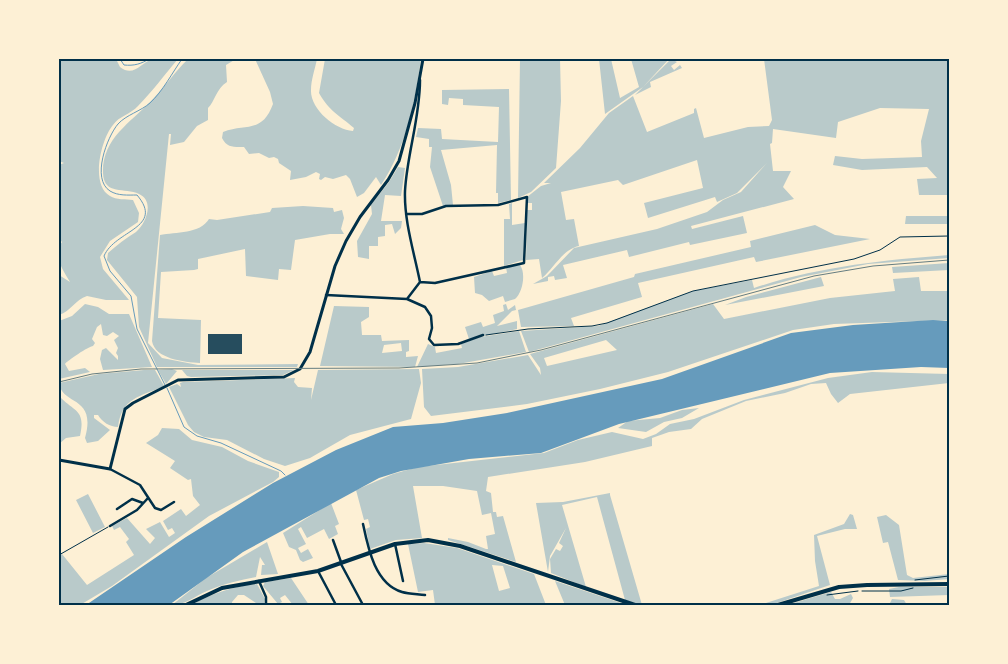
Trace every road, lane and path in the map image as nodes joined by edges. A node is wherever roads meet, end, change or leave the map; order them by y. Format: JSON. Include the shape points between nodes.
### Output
{"nodes":[{"id":1,"x":423,"y":59,"type":"edge"},
{"id":2,"x":420,"y":80,"type":"junction"},
{"id":3,"x":406,"y":214,"type":"junction"},
{"id":4,"x":949,"y":236,"type":"edge"},
{"id":5,"x":420,"y":282,"type":"junction"},
{"id":6,"x":326,"y":295,"type":"junction"},
{"id":7,"x":407,"y":299,"type":"junction"},
{"id":8,"x":483,"y":335,"type":"joint"},
{"id":9,"x":59,"y":460,"type":"edge"},
{"id":10,"x":110,"y":469,"type":"junction"},
{"id":11,"x":148,"y":498,"type":"junction"},
{"id":12,"x":142,"y":502,"type":"junction"},
{"id":13,"x":174,"y":502,"type":"dead end"},
{"id":14,"x":117,"y":509,"type":"dead end"},
{"id":15,"x":363,"y":524,"type":"dead end"},
{"id":16,"x":110,"y":526,"type":"joint"},
{"id":17,"x":333,"y":540,"type":"dead end"},
{"id":18,"x":395,"y":544,"type":"junction"},
{"id":19,"x":369,"y":553,"type":"junction"},
{"id":20,"x":59,"y":555,"type":"edge"},
{"id":21,"x":341,"y":564,"type":"junction"},
{"id":22,"x":318,"y":571,"type":"junction"},
{"id":23,"x":259,"y":580,"type":"junction"},
{"id":24,"x":403,"y":581,"type":"dead end"},
{"id":25,"x":949,"y":584,"type":"edge"},
{"id":26,"x":858,"y":591,"type":"dead end"},
{"id":27,"x":426,"y":595,"type":"dead end"},
{"id":28,"x":826,"y":595,"type":"dead end"},
{"id":29,"x":186,"y":605,"type":"edge"},
{"id":30,"x":266,"y":605,"type":"edge"},
{"id":31,"x":336,"y":605,"type":"edge"},
{"id":32,"x":363,"y":605,"type":"edge"},
{"id":33,"x":634,"y":605,"type":"edge"},
{"id":34,"x":778,"y":605,"type":"edge"}],
"edges":[{"from":1,"to":2,"type":"street"},
{"from":2,"to":3,"type":"street","via":[[420,101],[405,190]]},
{"from":2,"to":6,"type":"street","via":[[398,161],[351,230]]},
{"from":3,"to":5,"type":"street"},
{"from":3,"to":5,"type":"street","via":[[422,214],[446,206],[498,205],[527,196],[524,263],[452,280]]},
{"from":4,"to":8,"type":"path","via":[[900,236],[880,250],[854,260],[693,290],[607,323]]},
{"from":5,"to":7,"type":"street"},
{"from":6,"to":7,"type":"street"},
{"from":6,"to":10,"type":"street","via":[[310,352],[303,366],[294,374],[276,378],[185,379],[133,403],[125,409]]},
{"from":7,"to":8,"type":"street","via":[[429,311],[431,344],[449,346]]},
{"from":9,"to":10,"type":"street"},
{"from":10,"to":11,"type":"street","via":[[140,485]]},
{"from":11,"to":12,"type":"street"},
{"from":11,"to":13,"type":"street","via":[[155,508],[162,510]]},
{"from":12,"to":14,"type":"street","via":[[132,499]]},
{"from":12,"to":16,"type":"street","via":[[138,510]]},
{"from":15,"to":19,"type":"street"},
{"from":16,"to":20,"type":"path"},
{"from":17,"to":21,"type":"street"},
{"from":18,"to":19,"type":"main road"},
{"from":18,"to":24,"type":"street"},
{"from":18,"to":33,"type":"main road","via":[[428,540],[460,546]]},
{"from":19,"to":21,"type":"main road"},
{"from":19,"to":27,"type":"street","via":[[386,583],[401,592]]},
{"from":21,"to":22,"type":"main road"},
{"from":21,"to":32,"type":"street"},
{"from":22,"to":23,"type":"main road"},
{"from":22,"to":31,"type":"street"},
{"from":23,"to":29,"type":"main road","via":[[222,588]]},
{"from":23,"to":30,"type":"street"},
{"from":25,"to":34,"type":"main road","via":[[847,586]]},
{"from":26,"to":28,"type":"path"}]}
